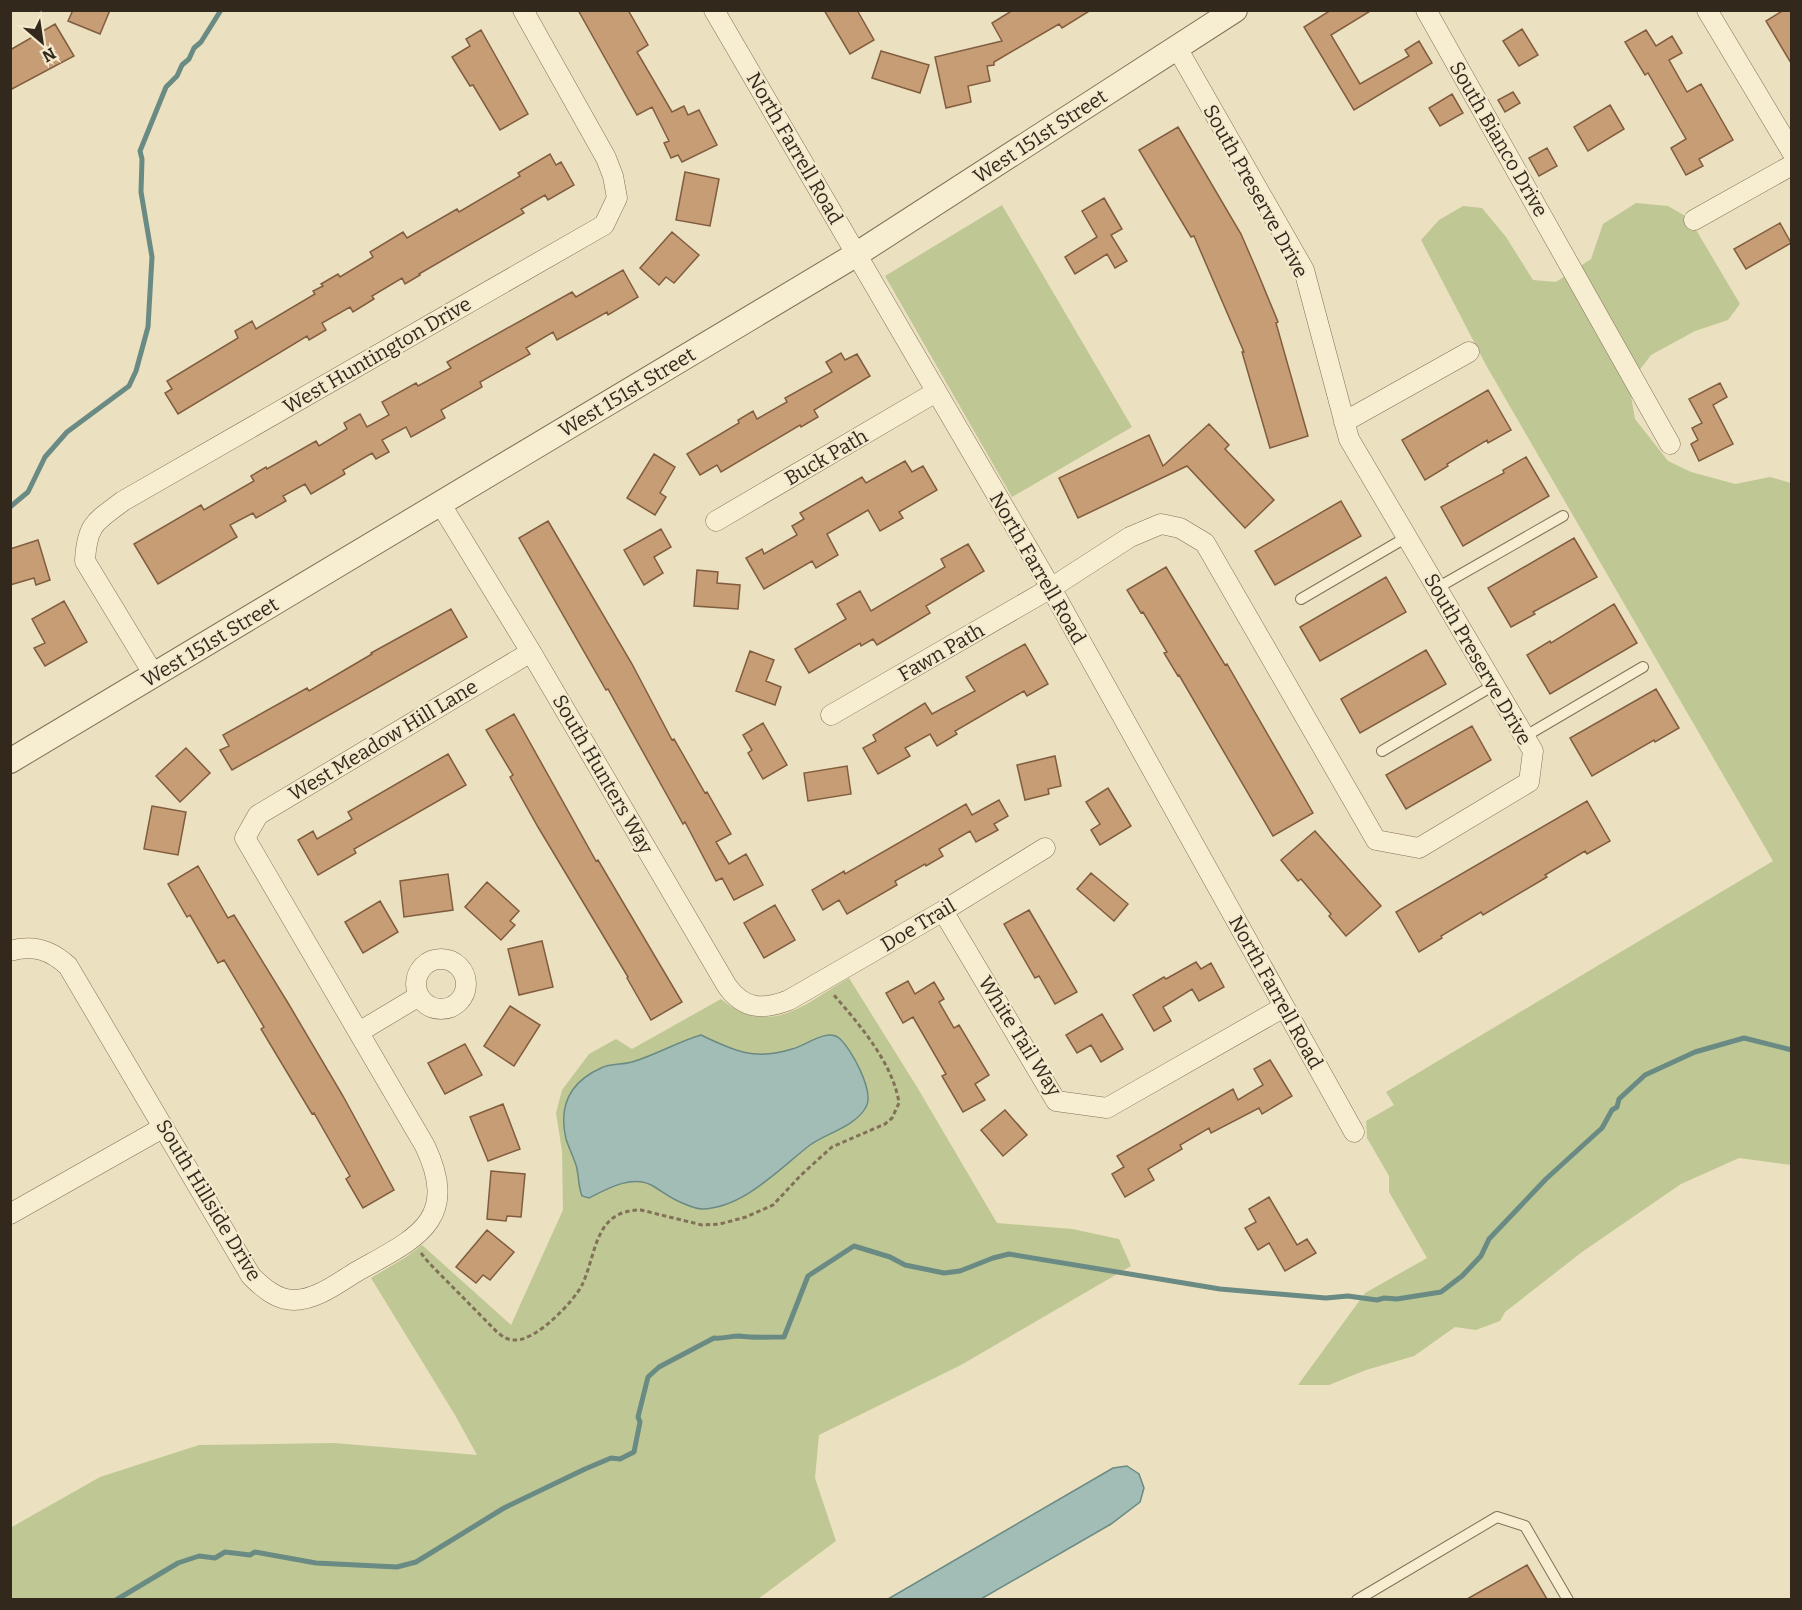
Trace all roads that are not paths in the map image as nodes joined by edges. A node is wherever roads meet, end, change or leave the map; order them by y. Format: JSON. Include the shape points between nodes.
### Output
{"nodes":[{"id":1,"x":523,"y":10,"type":"edge"},
{"id":2,"x":714,"y":10,"type":"edge"},
{"id":3,"x":1235,"y":10,"type":"edge"},
{"id":4,"x":1426,"y":10,"type":"edge"},
{"id":5,"x":1707,"y":10,"type":"edge"},
{"id":6,"x":1177,"y":48,"type":"junction"},
{"id":7,"x":1791,"y":152,"type":"edge"},
{"id":8,"x":1791,"y":165,"type":"edge"},
{"id":9,"x":1694,"y":220,"type":"dead end"},
{"id":10,"x":857,"y":254,"type":"junction"},
{"id":11,"x":1470,"y":352,"type":"dead end"},
{"id":12,"x":936,"y":392,"type":"junction"},
{"id":13,"x":1344,"y":423,"type":"junction"},
{"id":14,"x":1670,"y":444,"type":"dead end"},
{"id":15,"x":440,"y":503,"type":"junction"},
{"id":16,"x":1563,"y":516,"type":"dead end"},
{"id":17,"x":716,"y":521,"type":"dead end"},
{"id":18,"x":1407,"y":537,"type":"junction"},
{"id":19,"x":1051,"y":588,"type":"junction"},
{"id":20,"x":1437,"y":588,"type":"junction"},
{"id":21,"x":1301,"y":599,"type":"dead end"},
{"id":22,"x":531,"y":652,"type":"junction"},
{"id":23,"x":1643,"y":667,"type":"dead end"},
{"id":24,"x":154,"y":675,"type":"junction"},
{"id":25,"x":1494,"y":685,"type":"junction"},
{"id":26,"x":831,"y":715,"type":"dead end"},
{"id":27,"x":1524,"y":737,"type":"junction"},
{"id":28,"x":1382,"y":751,"type":"dead end"},
{"id":29,"x":10,"y":760,"type":"edge"},
{"id":30,"x":245,"y":838,"type":"joint"},
{"id":31,"x":1045,"y":848,"type":"dead end"},
{"id":32,"x":943,"y":910,"type":"junction"},
{"id":33,"x":10,"y":951,"type":"edge"},
{"id":34,"x":419,"y":996,"type":"dead end"},
{"id":35,"x":789,"y":1000,"type":"joint"},
{"id":36,"x":1284,"y":1007,"type":"junction"},
{"id":37,"x":359,"y":1032,"type":"junction"},
{"id":38,"x":164,"y":1127,"type":"junction"},
{"id":39,"x":1354,"y":1132,"type":"dead end"},
{"id":40,"x":10,"y":1214,"type":"edge"},
{"id":41,"x":1357,"y":1599,"type":"edge"},
{"id":42,"x":1568,"y":1599,"type":"edge"}],
"edges":[{"from":1,"to":24,"type":"street","name":"West Huntington Drive","via":[[613,176],[617,198],[604,225],[133,495],[93,524],[86,541],[85,561]]},
{"from":2,"to":10,"type":"street","name":"North Farrell Road"},
{"from":3,"to":6,"type":"street","name":"West 151st Street"},
{"from":4,"to":14,"type":"street","name":"South Bianco Drive"},
{"from":5,"to":7,"type":"street"},
{"from":6,"to":10,"type":"street","name":"West 151st Street"},
{"from":6,"to":13,"type":"street","name":"South Preserve Drive","via":[[1304,270]]},
{"from":8,"to":9,"type":"street"},
{"from":10,"to":12,"type":"street","name":"North Farrell Road"},
{"from":10,"to":15,"type":"street","name":"West 151st Street"},
{"from":11,"to":13,"type":"street"},
{"from":12,"to":17,"type":"street","name":"Buck Path"},
{"from":12,"to":19,"type":"street","name":"North Farrell Road"},
{"from":13,"to":18,"type":"street","name":"South Preserve Drive","via":[[1349,439]]},
{"from":15,"to":22,"type":"street","name":"South Hunters Way"},
{"from":15,"to":24,"type":"street","name":"West 151st Street"},
{"from":16,"to":20,"type":"lane"},
{"from":18,"to":20,"type":"street","name":"South Preserve Drive"},
{"from":18,"to":21,"type":"lane"},
{"from":19,"to":26,"type":"street","name":"Fawn Path"},
{"from":19,"to":27,"type":"street","name":"South Preserve Drive","via":[[1130,537],[1161,524],[1180,528],[1204,543],[1376,840],[1419,848],[1529,782],[1533,751]]},
{"from":19,"to":36,"type":"street","name":"North Farrell Road"},
{"from":20,"to":25,"type":"street","name":"South Preserve Drive"},
{"from":22,"to":30,"type":"street","name":"West Meadow Hill Lane","via":[[258,815]]},
{"from":22,"to":35,"type":"street","name":"South Hunters Way","via":[[733,995],[762,1008]]},
{"from":23,"to":27,"type":"lane"},
{"from":24,"to":29,"type":"street","name":"West 151st Street"},
{"from":25,"to":27,"type":"street","name":"South Preserve Drive"},
{"from":25,"to":28,"type":"lane"},
{"from":30,"to":37,"type":"street","name":"South Hillside Drive"},
{"from":31,"to":32,"type":"street","name":"Doe Trail"},
{"from":32,"to":35,"type":"street","name":"Doe Trail"},
{"from":32,"to":36,"type":"street","name":"White Tail Way","via":[[1056,1101],[1107,1108]]},
{"from":33,"to":38,"type":"street","name":"South Hillside Drive","via":[[23,947],[40,949],[57,955],[68,966]]},
{"from":34,"to":37,"type":"street"},
{"from":36,"to":39,"type":"street","name":"North Farrell Road"},
{"from":37,"to":38,"type":"street","name":"South Hillside Drive","via":[[425,1146],[436,1174],[437,1200],[422,1232],[316,1295],[294,1300],[277,1296],[252,1276]]},
{"from":38,"to":40,"type":"street"},
{"from":41,"to":42,"type":"lane","via":[[1497,1517],[1525,1526]]}]}
